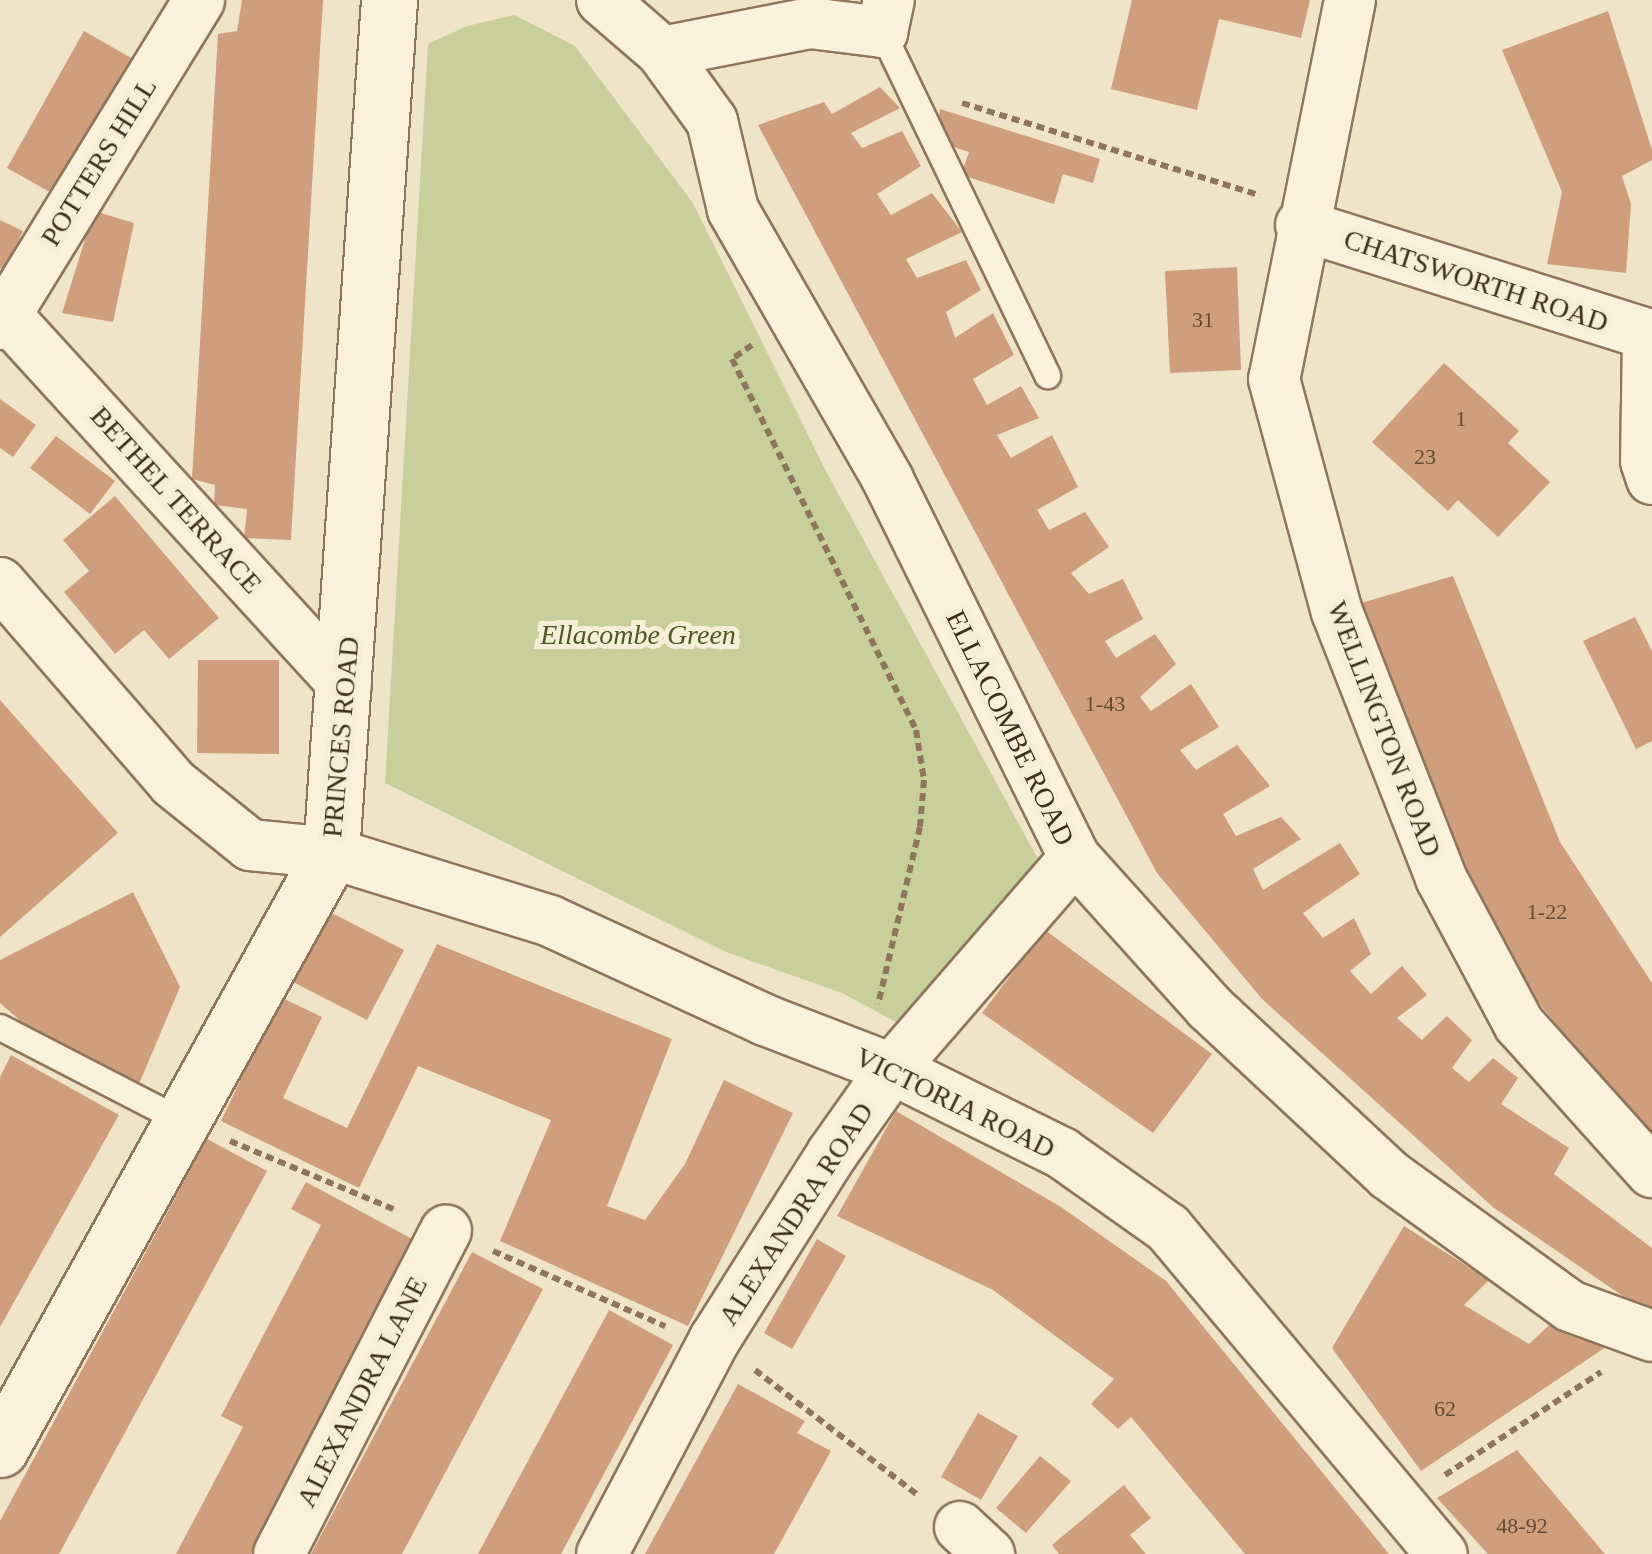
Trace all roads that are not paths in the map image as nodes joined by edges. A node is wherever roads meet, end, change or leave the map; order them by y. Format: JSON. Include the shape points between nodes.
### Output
{"nodes":[{"id":1,"x":199,"y":0,"type":"edge"},
{"id":2,"x":389,"y":0,"type":"edge"},
{"id":3,"x":602,"y":0,"type":"edge"},
{"id":4,"x":1350,"y":0,"type":"edge"},
{"id":5,"x":886,"y":16,"type":"edge"},
{"id":6,"x":662,"y":52,"type":"junction"},
{"id":7,"x":1301,"y":225,"type":"junction"},
{"id":8,"x":3,"y":319,"type":"edge"},
{"id":9,"x":1650,"y":336,"type":"edge"},
{"id":10,"x":1047,"y":375,"type":"dead end"},
{"id":11,"x":1652,"y":478,"type":"edge"},
{"id":12,"x":0,"y":583,"type":"edge"},
{"id":13,"x":346,"y":686,"type":"junction"},
{"id":14,"x":331,"y":854,"type":"junction"},
{"id":15,"x":1075,"y":858,"type":"junction"},
{"id":16,"x":0,"y":1027,"type":"edge"},
{"id":17,"x":879,"y":1063,"type":"junction"},
{"id":18,"x":182,"y":1121,"type":"junction"},
{"id":19,"x":1652,"y":1172,"type":"edge"},
{"id":20,"x":446,"y":1231,"type":"dead end"},
{"id":21,"x":1652,"y":1336,"type":"edge"},
{"id":22,"x":0,"y":1450,"type":"edge"},
{"id":23,"x":278,"y":1554,"type":"edge"},
{"id":24,"x":602,"y":1554,"type":"edge"},
{"id":25,"x":1442,"y":1554,"type":"edge"}],
"edges":[{"from":1,"to":8,"type":"street","name":"POTTERS HILL"},
{"from":2,"to":13,"type":"street","name":"PRINCES ROAD"},
{"from":3,"to":6,"type":"street","name":"ELLACOMBE ROAD"},
{"from":4,"to":7,"type":"street","name":"WELLINGTON ROAD"},
{"from":5,"to":6,"type":"street","via":[[810,23]]},
{"from":5,"to":10,"type":"lane","via":[[903,85]]},
{"from":6,"to":15,"type":"street","name":"ELLACOMBE ROAD","via":[[712,121],[733,210],[888,480]]},
{"from":7,"to":9,"type":"street","name":"CHATSWORTH ROAD"},
{"from":7,"to":19,"type":"street","name":"WELLINGTON ROAD","via":[[1274,379],[1336,612],[1440,878],[1519,1024]]},
{"from":8,"to":13,"type":"street","name":"BETHEL TERRACE"},
{"from":9,"to":11,"type":"street","via":[[1646,461]]},
{"from":12,"to":14,"type":"street","name":"VICTORIA ROAD","via":[[174,783],[250,844]]},
{"from":13,"to":14,"type":"street","name":"PRINCES ROAD"},
{"from":14,"to":17,"type":"street","name":"VICTORIA ROAD","via":[[550,922]]},
{"from":14,"to":18,"type":"street","name":"PRINCES ROAD"},
{"from":15,"to":17,"type":"street","name":"ALEXANDRA ROAD"},
{"from":15,"to":21,"type":"street","name":"ELLACOMBE ROAD","via":[[1209,1007],[1388,1175],[1570,1306]]},
{"from":16,"to":18,"type":"lane"},
{"from":17,"to":24,"type":"street","name":"ALEXANDRA ROAD","via":[[715,1338]]},
{"from":17,"to":25,"type":"street","name":"VICTORIA ROAD","via":[[1062,1153],[1168,1228]]},
{"from":18,"to":22,"type":"street","name":"PRINCES ROAD"},
{"from":20,"to":23,"type":"street","name":"ALEXANDRA LANE"}]}
